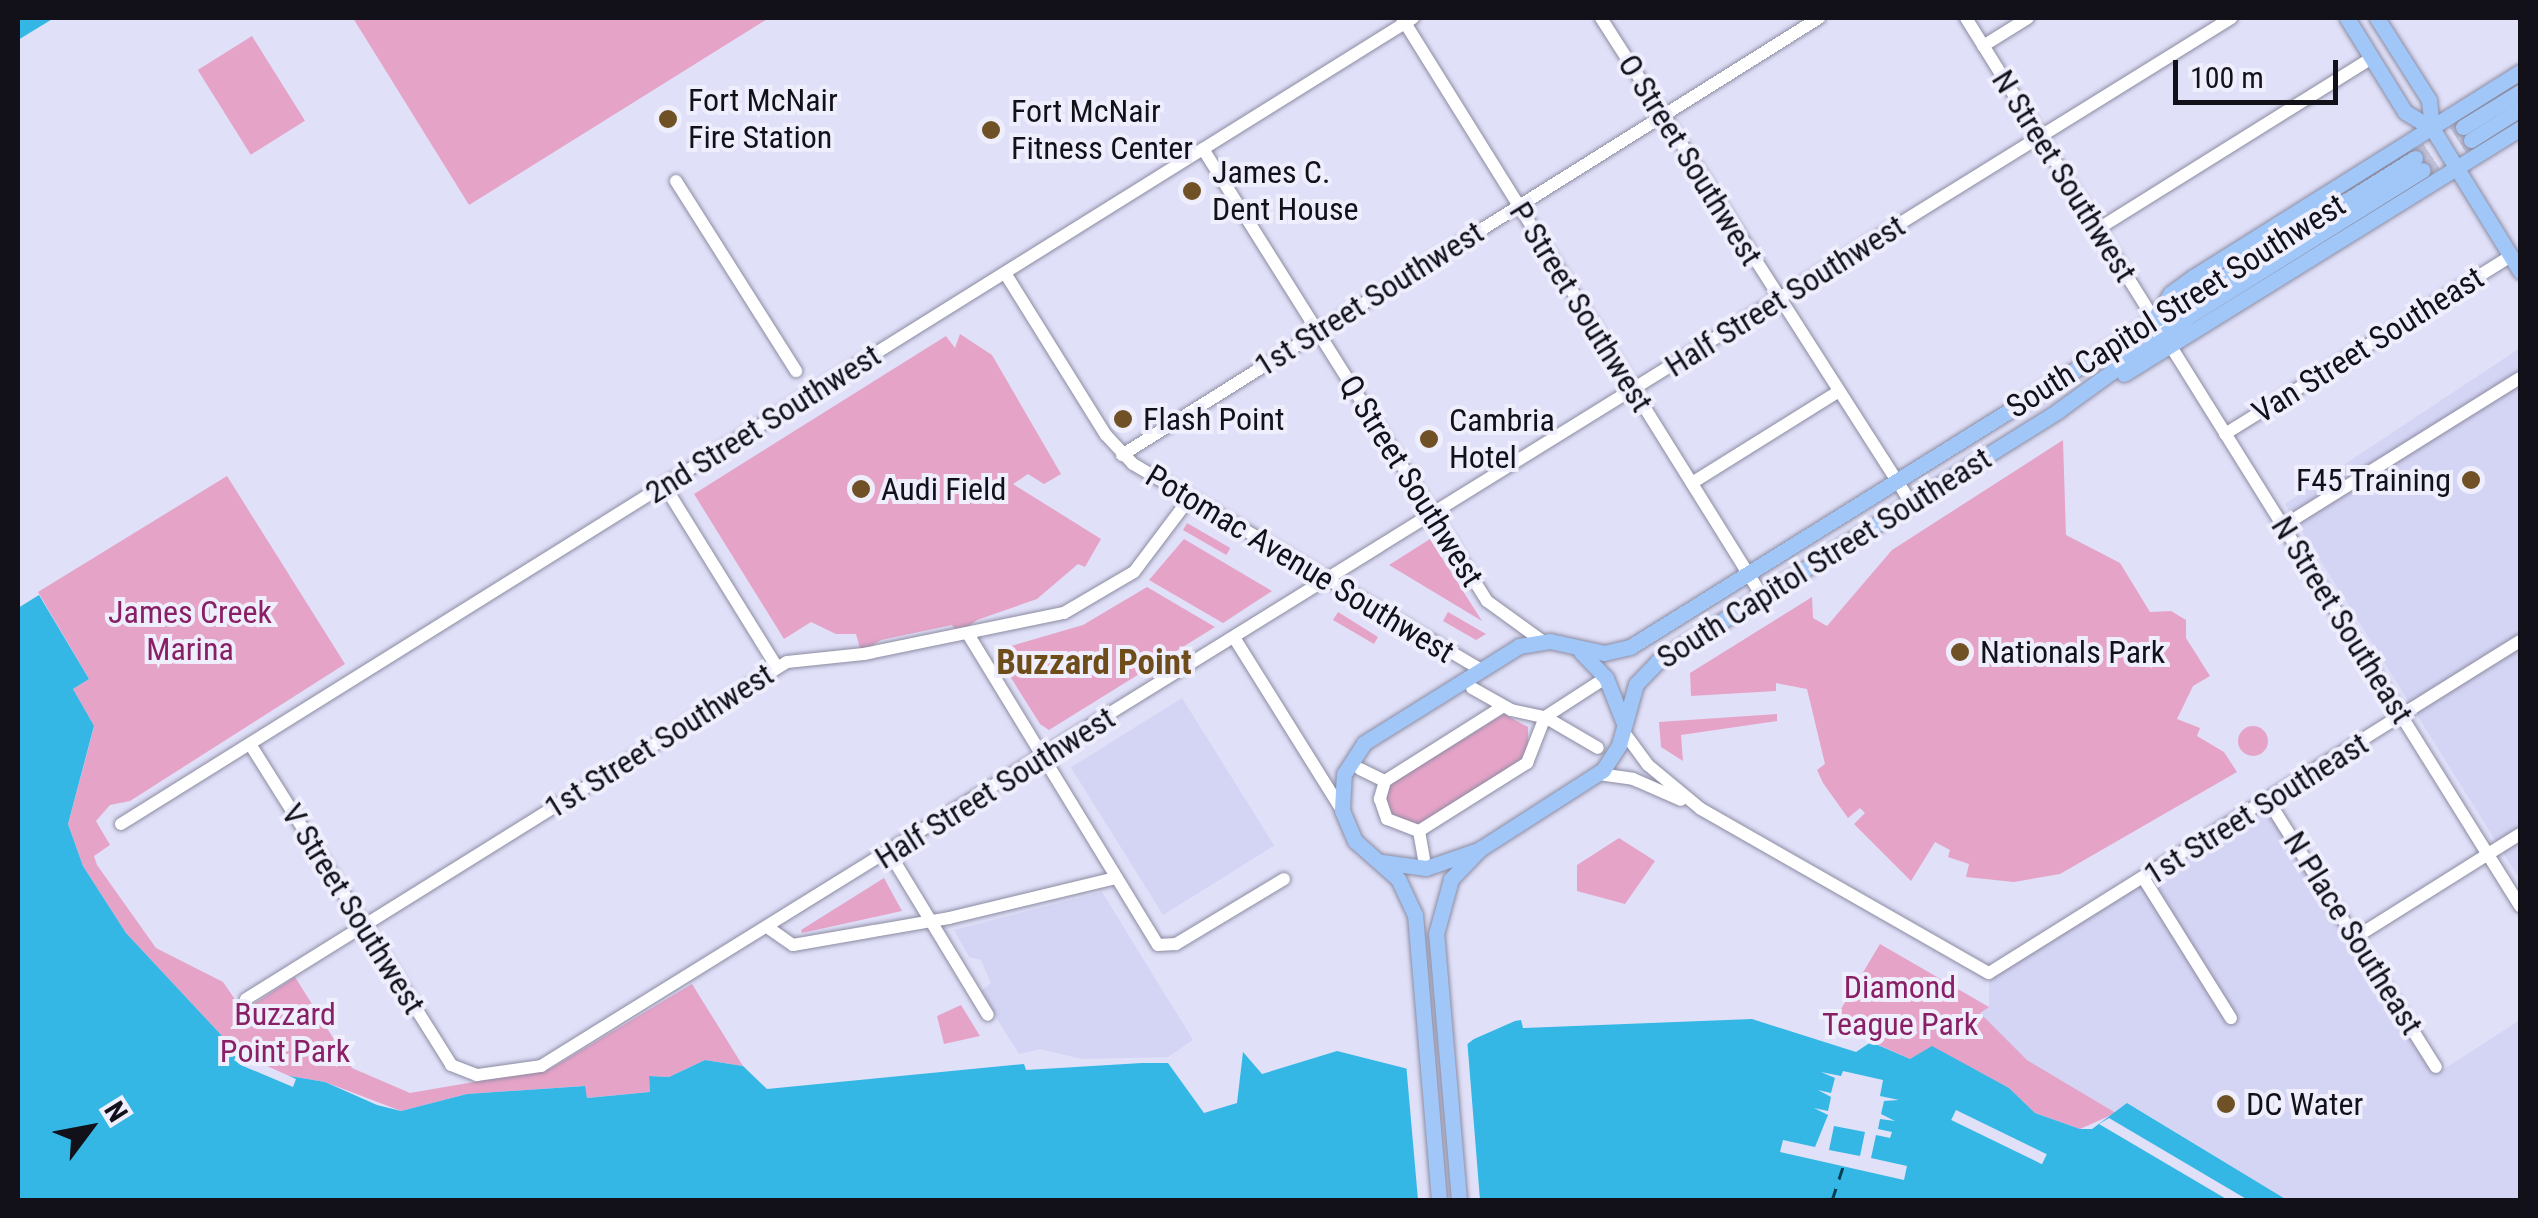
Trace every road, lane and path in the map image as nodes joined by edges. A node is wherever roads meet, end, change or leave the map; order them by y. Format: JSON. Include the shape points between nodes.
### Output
{"nodes":[{"id":1,"x":1601,"y":18,"type":"edge"},
{"id":2,"x":1819,"y":18,"type":"edge"},
{"id":3,"x":1966,"y":18,"type":"edge"},
{"id":4,"x":2028,"y":18,"type":"edge"},
{"id":5,"x":2232,"y":18,"type":"edge"},
{"id":6,"x":2347,"y":18,"type":"edge"},
{"id":7,"x":2377,"y":18,"type":"edge"},
{"id":8,"x":1407,"y":19,"type":"edge"},
{"id":9,"x":1983,"y":46,"type":"junction"},
{"id":10,"x":2372,"y":58,"type":"junction"},
{"id":11,"x":2520,"y":72,"type":"edge"},
{"id":12,"x":2520,"y":92,"type":"edge"},
{"id":13,"x":2520,"y":109,"type":"edge"},
{"id":14,"x":1662,"y":116,"type":"junction"},
{"id":15,"x":2432,"y":128,"type":"junction"},
{"id":16,"x":2520,"y":128,"type":"edge"},
{"id":17,"x":2040,"y":137,"type":"junction"},
{"id":18,"x":1203,"y":149,"type":"junction"},
{"id":19,"x":2456,"y":168,"type":"junction"},
{"id":20,"x":676,"y":180,"type":"dead end"},
{"id":21,"x":1518,"y":206,"type":"junction"},
{"id":22,"x":2098,"y":229,"type":"junction"},
{"id":23,"x":2511,"y":256,"type":"junction"},
{"id":24,"x":2520,"y":272,"type":"edge"},
{"id":25,"x":1005,"y":273,"type":"junction"},
{"id":26,"x":1778,"y":302,"type":"junction"},
{"id":27,"x":2154,"y":320,"type":"junction"},
{"id":28,"x":1317,"y":331,"type":"junction"},
{"id":29,"x":2167,"y":340,"type":"junction"},
{"id":30,"x":796,"y":372,"type":"dead end"},
{"id":31,"x":2520,"y":378,"type":"edge"},
{"id":32,"x":1634,"y":391,"type":"junction"},
{"id":33,"x":1836,"y":393,"type":"junction"},
{"id":34,"x":2225,"y":434,"type":"junction"},
{"id":35,"x":1122,"y":455,"type":"junction"},
{"id":36,"x":1896,"y":480,"type":"junction"},
{"id":37,"x":1692,"y":483,"type":"junction"},
{"id":38,"x":664,"y":485,"type":"junction"},
{"id":39,"x":1190,"y":499,"type":"junction"},
{"id":40,"x":1910,"y":503,"type":"junction"},
{"id":41,"x":1434,"y":516,"type":"junction"},
{"id":42,"x":2283,"y":526,"type":"junction"},
{"id":43,"x":1748,"y":573,"type":"junction"},
{"id":44,"x":1327,"y":582,"type":"junction"},
{"id":45,"x":1762,"y":596,"type":"junction"},
{"id":46,"x":968,"y":634,"type":"junction"},
{"id":47,"x":1235,"y":639,"type":"junction"},
{"id":48,"x":1542,"y":641,"type":"junction"},
{"id":49,"x":2520,"y":642,"type":"edge"},
{"id":50,"x":1573,"y":646,"type":"junction"},
{"id":51,"x":777,"y":668,"type":"junction"},
{"id":52,"x":1480,"y":669,"type":"junction"},
{"id":53,"x":1599,"y":682,"type":"dead end"},
{"id":54,"x":1472,"y":688,"type":"dead end"},
{"id":55,"x":1502,"y":706,"type":"junction"},
{"id":56,"x":1545,"y":716,"type":"junction"},
{"id":57,"x":2402,"y":716,"type":"junction"},
{"id":58,"x":1624,"y":728,"type":"junction"},
{"id":59,"x":250,"y":744,"type":"junction"},
{"id":60,"x":1598,"y":748,"type":"dead end"},
{"id":61,"x":1043,"y":758,"type":"junction"},
{"id":62,"x":1360,"y":769,"type":"dead end"},
{"id":63,"x":1599,"y":774,"type":"junction"},
{"id":64,"x":1385,"y":781,"type":"junction"},
{"id":65,"x":2268,"y":802,"type":"junction"},
{"id":66,"x":1701,"y":808,"type":"junction"},
{"id":67,"x":1342,"y":810,"type":"junction"},
{"id":68,"x":121,"y":824,"type":"dead end"},
{"id":69,"x":1419,"y":831,"type":"junction"},
{"id":70,"x":2520,"y":834,"type":"edge"},
{"id":71,"x":1480,"y":849,"type":"junction"},
{"id":72,"x":890,"y":854,"type":"junction"},
{"id":73,"x":2488,"y":854,"type":"junction"},
{"id":74,"x":1424,"y":859,"type":"dead end"},
{"id":75,"x":1378,"y":862,"type":"junction"},
{"id":76,"x":1116,"y":878,"type":"junction"},
{"id":77,"x":1284,"y":879,"type":"dead end"},
{"id":78,"x":2144,"y":879,"type":"junction"},
{"id":79,"x":2520,"y":906,"type":"edge"},
{"id":80,"x":931,"y":920,"type":"junction"},
{"id":81,"x":363,"y":925,"type":"junction"},
{"id":82,"x":770,"y":929,"type":"junction"},
{"id":83,"x":2356,"y":937,"type":"junction"},
{"id":84,"x":246,"y":999,"type":"dead end"},
{"id":85,"x":988,"y":1015,"type":"dead end"},
{"id":86,"x":2231,"y":1018,"type":"dead end"},
{"id":87,"x":2436,"y":1066,"type":"dead end"},
{"id":88,"x":460,"y":1072,"type":"joint"},
{"id":89,"x":1439,"y":1200,"type":"edge"},
{"id":90,"x":1458,"y":1200,"type":"edge"}],
"edges":[{"from":1,"to":14,"type":"street","name":"O Street Southwest"},
{"from":2,"to":14,"type":"street","name":"1st Street Southwest"},
{"from":3,"to":9,"type":"street","name":"N Street Southwest"},
{"from":4,"to":9,"type":"street"},
{"from":5,"to":17,"type":"street","name":"Half Street Southwest"},
{"from":6,"to":10,"type":"main road"},
{"from":7,"to":15,"type":"main road","via":[[2429,100]]},
{"from":8,"to":18,"type":"street","name":"2nd Street Southwest"},
{"from":8,"to":21,"type":"street","name":"P Street Southwest"},
{"from":9,"to":17,"type":"street","name":"N Street Southwest"},
{"from":10,"to":15,"type":"main road","via":[[2405,112]]},
{"from":10,"to":22,"type":"street"},
{"from":11,"to":15,"type":"main road"},
{"from":12,"to":13,"type":"main road","via":[[2467,134]]},
{"from":14,"to":21,"type":"street","name":"1st Street Southwest"},
{"from":14,"to":26,"type":"street","name":"O Street Southwest"},
{"from":15,"to":19,"type":"main road"},
{"from":15,"to":27,"type":"main road","via":[[2181,286]]},
{"from":16,"to":19,"type":"main road"},
{"from":17,"to":22,"type":"street","name":"N Street Southwest"},
{"from":17,"to":26,"type":"street","name":"Half Street Southwest"},
{"from":18,"to":25,"type":"street","name":"2nd Street Southwest"},
{"from":18,"to":28,"type":"street","name":"Q Street Southwest"},
{"from":19,"to":23,"type":"main road"},
{"from":19,"to":29,"type":"main road"},
{"from":20,"to":30,"type":"street"},
{"from":21,"to":28,"type":"street","name":"1st Street Southwest"},
{"from":21,"to":32,"type":"street","name":"P Street Southwest"},
{"from":22,"to":27,"type":"street","name":"N Street Southwest"},
{"from":23,"to":24,"type":"main road"},
{"from":23,"to":34,"type":"street","name":"Van Street Southeast"},
{"from":25,"to":35,"type":"street"},
{"from":25,"to":38,"type":"street","name":"2nd Street Southwest"},
{"from":26,"to":32,"type":"street","name":"Half Street Southwest"},
{"from":26,"to":33,"type":"street","name":"O Street Southwest"},
{"from":27,"to":29,"type":"street","name":"N Street Southwest"},
{"from":27,"to":29,"type":"main road","name":"South Capitol Street Southwest","via":[[2419,164]]},
{"from":27,"to":36,"type":"main road","name":"South Capitol Street Southwest"},
{"from":28,"to":35,"type":"street","name":"1st Street Southwest"},
{"from":28,"to":41,"type":"street","name":"Q Street Southwest"},
{"from":29,"to":34,"type":"street","name":"N Street Southeast"},
{"from":29,"to":40,"type":"main road","name":"South Capitol Street Southeast"},
{"from":31,"to":42,"type":"street"},
{"from":32,"to":37,"type":"street","name":"P Street Southwest"},
{"from":32,"to":41,"type":"street","name":"Half Street Southwest"},
{"from":33,"to":36,"type":"street","name":"O Street Southwest"},
{"from":33,"to":37,"type":"street"},
{"from":34,"to":42,"type":"street","name":"N Street Southeast"},
{"from":35,"to":39,"type":"street","name":"Potomac Avenue Southwest"},
{"from":36,"to":40,"type":"street","name":"O Street Southwest"},
{"from":36,"to":43,"type":"main road","name":"South Capitol Street Southwest"},
{"from":37,"to":43,"type":"street","name":"P Street Southwest"},
{"from":38,"to":51,"type":"street"},
{"from":38,"to":59,"type":"street","name":"2nd Street Southwest"},
{"from":39,"to":44,"type":"street","name":"Potomac Avenue Southwest"},
{"from":39,"to":46,"type":"street","name":"1st Street Southwest","via":[[1158,547],[1116,586],[1058,615]]},
{"from":40,"to":45,"type":"main road","name":"South Capitol Street Southeast"},
{"from":41,"to":44,"type":"street","name":"Half Street Southwest"},
{"from":41,"to":48,"type":"street","name":"Q Street Southwest","via":[[1496,611]]},
{"from":42,"to":57,"type":"street","name":"N Street Southeast"},
{"from":43,"to":45,"type":"street","name":"P Street Southwest"},
{"from":43,"to":50,"type":"main road","name":"South Capitol Street Southwest","via":[[1630,647],[1604,653]]},
{"from":44,"to":47,"type":"street","name":"Half Street Southwest"},
{"from":44,"to":52,"type":"street","name":"Potomac Avenue Southwest"},
{"from":45,"to":58,"type":"main road","name":"South Capitol Street Southeast","via":[[1648,669],[1632,692]]},
{"from":46,"to":51,"type":"street","name":"1st Street Southwest","via":[[864,654],[800,657]]},
{"from":46,"to":61,"type":"street"},
{"from":47,"to":61,"type":"street","name":"Half Street Southwest"},
{"from":47,"to":67,"type":"street"},
{"from":48,"to":50,"type":"main road","name":"South Capitol Street Southwest"},
{"from":48,"to":52,"type":"main road"},
{"from":49,"to":57,"type":"street","name":"1st Street Southeast"},
{"from":50,"to":58,"type":"main road","via":[[1606,678]]},
{"from":51,"to":81,"type":"street","name":"1st Street Southwest"},
{"from":52,"to":67,"type":"main road","via":[[1364,743],[1344,774]]},
{"from":53,"to":56,"type":"street"},
{"from":54,"to":55,"type":"street"},
{"from":55,"to":56,"type":"street"},
{"from":55,"to":64,"type":"street"},
{"from":56,"to":60,"type":"street"},
{"from":56,"to":69,"type":"street","via":[[1528,763]]},
{"from":57,"to":65,"type":"street","name":"1st Street Southeast"},
{"from":57,"to":73,"type":"street","name":"N Street Southeast"},
{"from":58,"to":63,"type":"main road","name":"South Capitol Street Southeast"},
{"from":58,"to":66,"type":"street","via":[[1648,765]]},
{"from":59,"to":68,"type":"street","name":"2nd Street Southwest"},
{"from":59,"to":81,"type":"street","name":"V Street Southwest"},
{"from":61,"to":72,"type":"street","name":"Half Street Southwest"},
{"from":61,"to":76,"type":"street"},
{"from":62,"to":64,"type":"street"},
{"from":63,"to":66,"type":"street","via":[[1640,782]]},
{"from":63,"to":71,"type":"main road","name":"South Capitol Street Southeast"},
{"from":64,"to":69,"type":"street","via":[[1380,799],[1387,819]]},
{"from":65,"to":78,"type":"street","name":"1st Street Southeast"},
{"from":65,"to":83,"type":"street","name":"N Place Southeast"},
{"from":66,"to":78,"type":"street","name":"1st Street Southeast","via":[[1989,972]]},
{"from":67,"to":75,"type":"main road","via":[[1355,841]]},
{"from":69,"to":74,"type":"street"},
{"from":70,"to":73,"type":"street"},
{"from":71,"to":75,"type":"main road","via":[[1426,868]]},
{"from":71,"to":90,"type":"main road","name":"South Capitol Street Southeast","via":[[1440,900]]},
{"from":72,"to":80,"type":"street"},
{"from":72,"to":82,"type":"street","name":"Half Street Southwest"},
{"from":73,"to":79,"type":"street","name":"N Street Southeast"},
{"from":73,"to":83,"type":"street"},
{"from":75,"to":89,"type":"main road","via":[[1398,879],[1412,906]]},
{"from":76,"to":77,"type":"street","via":[[1164,948]]},
{"from":76,"to":80,"type":"street"},
{"from":78,"to":86,"type":"street"},
{"from":80,"to":82,"type":"street","via":[[792,945]]},
{"from":80,"to":85,"type":"street"},
{"from":81,"to":84,"type":"street","name":"1st Street Southwest"},
{"from":81,"to":88,"type":"street","name":"V Street Southwest"},
{"from":82,"to":88,"type":"street","name":"Half Street Southwest","via":[[637,1003],[552,1062],[520,1072]]},
{"from":83,"to":87,"type":"street","name":"N Place Southeast"}]}
